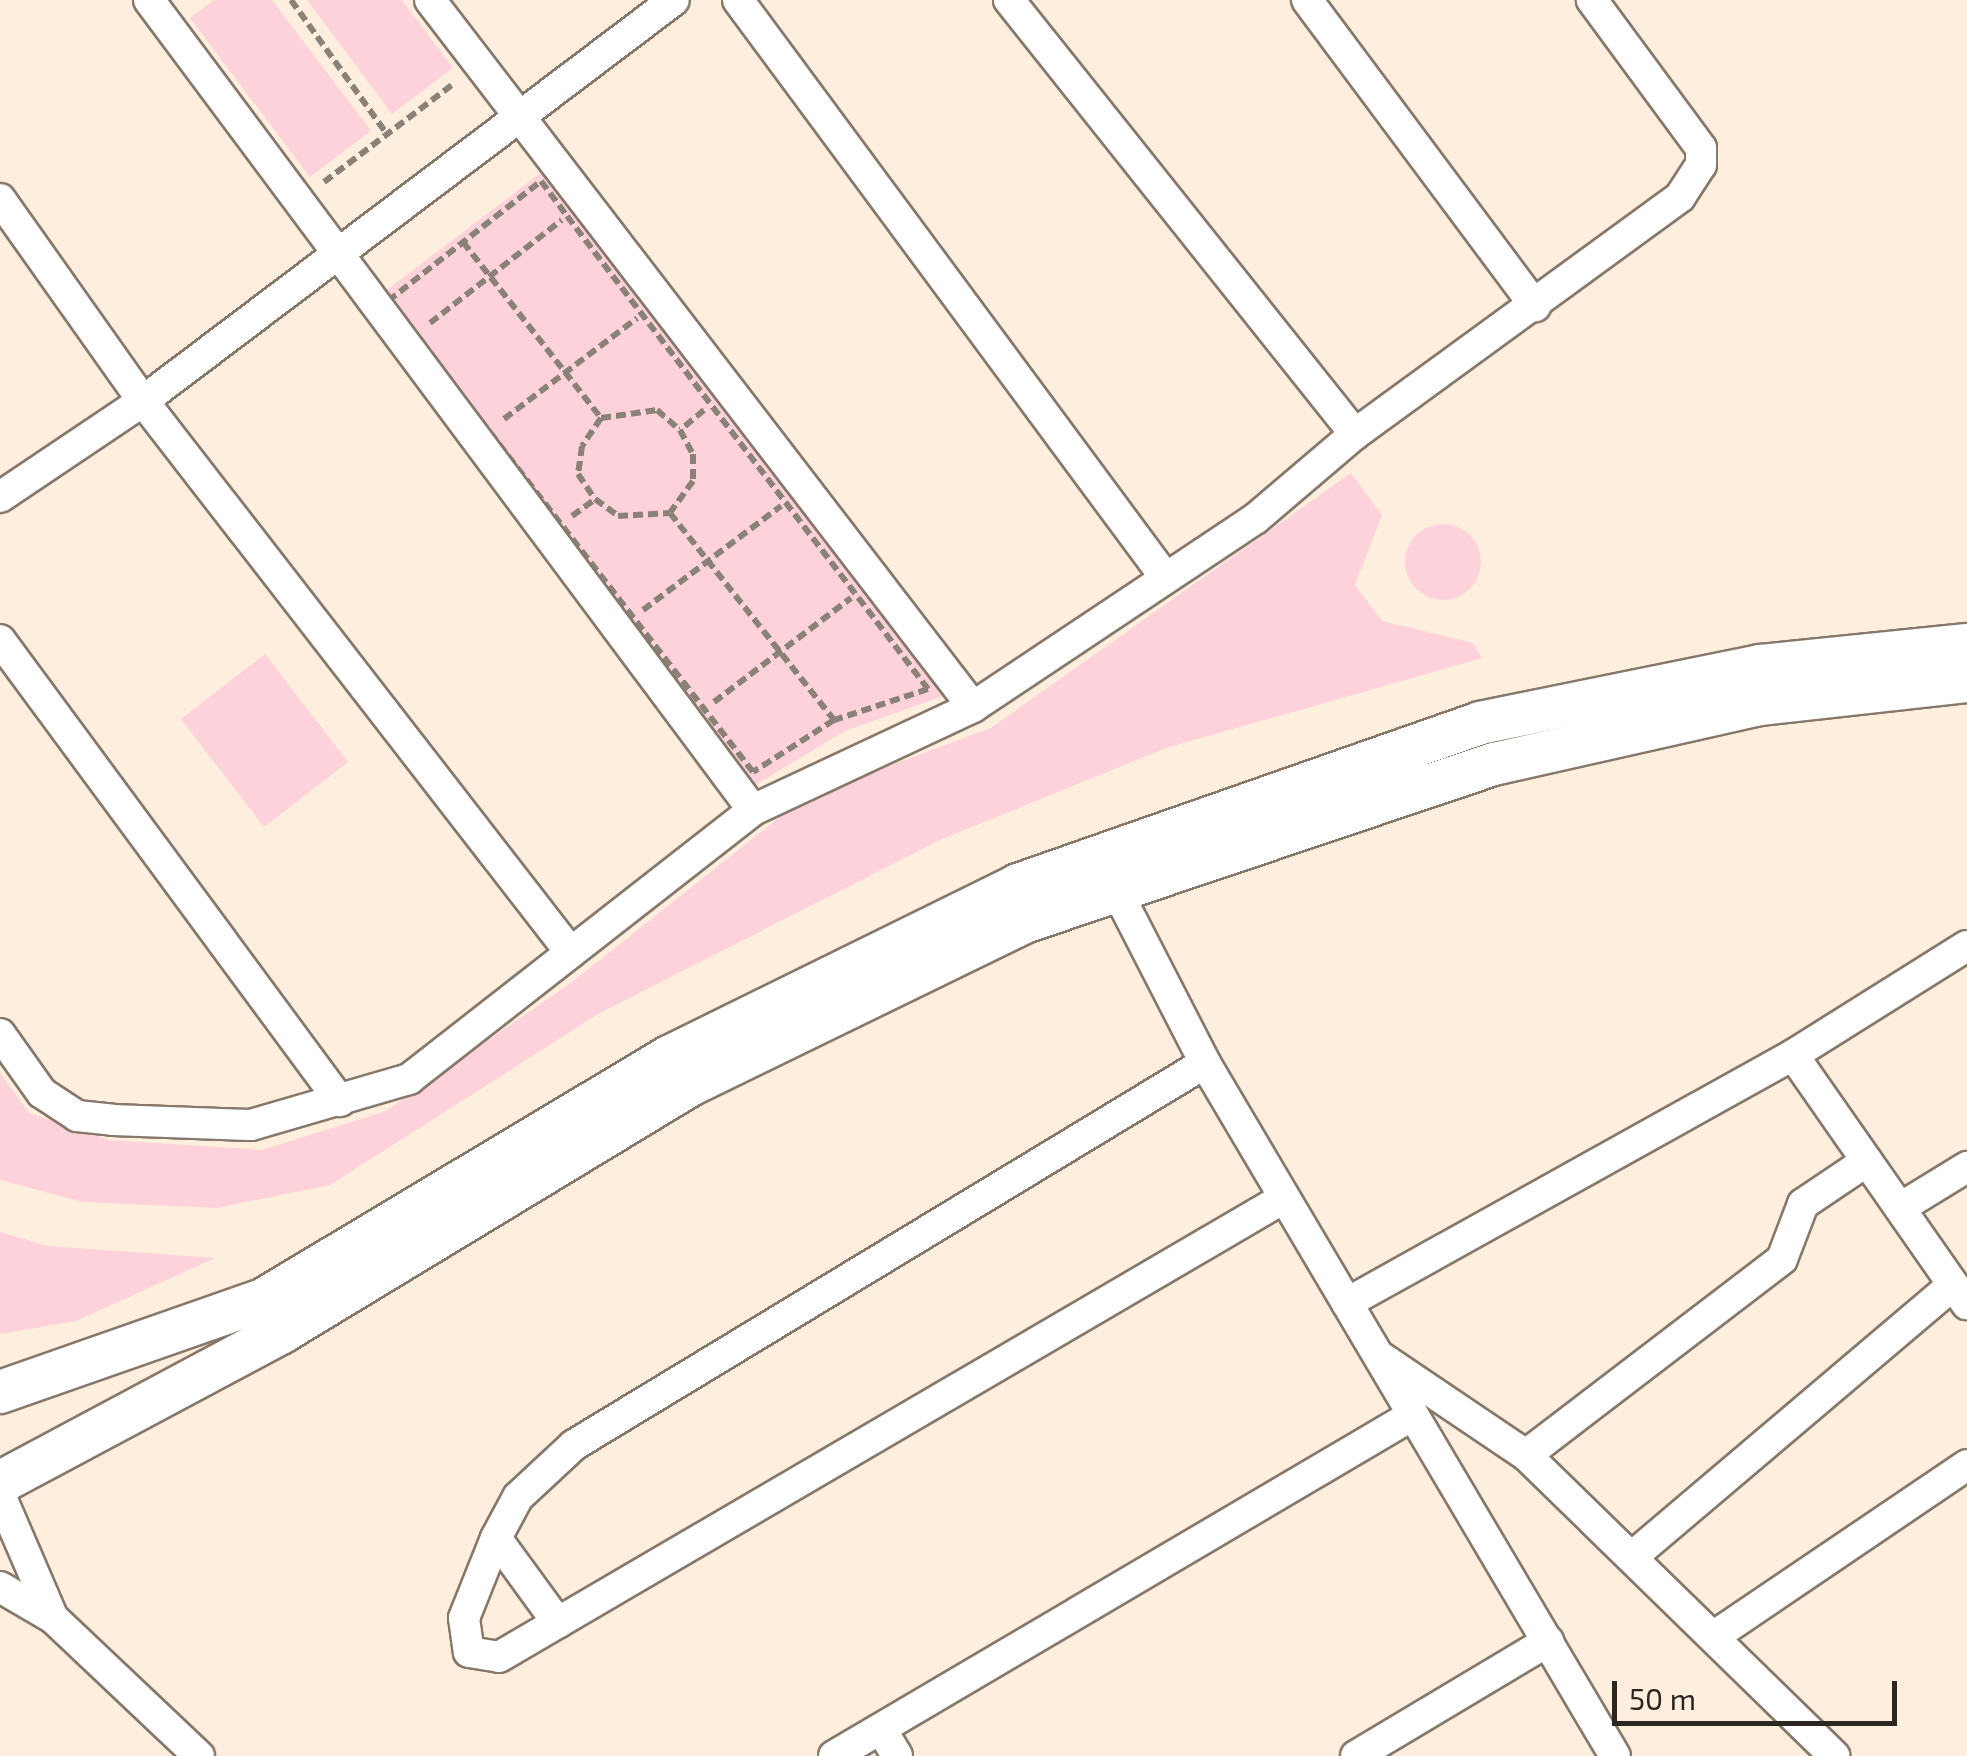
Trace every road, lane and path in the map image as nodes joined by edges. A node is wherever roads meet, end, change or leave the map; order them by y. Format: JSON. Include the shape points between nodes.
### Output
{"nodes":[{"id":1,"x":291,"y":0,"type":"edge"},
{"id":2,"x":430,"y":0,"type":"edge"},
{"id":3,"x":674,"y":0,"type":"edge"},
{"id":4,"x":738,"y":0,"type":"edge"},
{"id":5,"x":1008,"y":0,"type":"edge"},
{"id":6,"x":1307,"y":0,"type":"edge"},
{"id":7,"x":1592,"y":0,"type":"edge"},
{"id":8,"x":158,"y":3,"type":"edge"},
{"id":9,"x":469,"y":72,"type":"dead end"},
{"id":10,"x":519,"y":114,"type":"junction"},
{"id":11,"x":388,"y":134,"type":"junction"},
{"id":12,"x":308,"y":193,"type":"dead end"},
{"id":13,"x":0,"y":200,"type":"edge"},
{"id":14,"x":567,"y":216,"type":"junction"},
{"id":15,"x":463,"y":242,"type":"junction"},
{"id":16,"x":333,"y":253,"type":"junction"},
{"id":17,"x":490,"y":276,"type":"junction"},
{"id":18,"x":1535,"y":306,"type":"junction"},
{"id":19,"x":642,"y":314,"type":"junction"},
{"id":20,"x":414,"y":334,"type":"junction"},
{"id":21,"x":568,"y":375,"type":"junction"},
{"id":22,"x":144,"y":401,"type":"junction"},
{"id":23,"x":711,"y":404,"type":"junction"},
{"id":24,"x":601,"y":418,"type":"junction"},
{"id":25,"x":488,"y":430,"type":"junction"},
{"id":26,"x":680,"y":430,"type":"junction"},
{"id":27,"x":1356,"y":434,"type":"junction"},
{"id":28,"x":0,"y":497,"type":"edge"},
{"id":29,"x":595,"y":499,"type":"junction"},
{"id":30,"x":786,"y":502,"type":"junction"},
{"id":31,"x":670,"y":513,"type":"junction"},
{"id":32,"x":561,"y":524,"type":"junction"},
{"id":33,"x":709,"y":562,"type":"junction"},
{"id":34,"x":1162,"y":572,"type":"junction"},
{"id":35,"x":856,"y":594,"type":"junction"},
{"id":36,"x":633,"y":618,"type":"junction"},
{"id":37,"x":0,"y":640,"type":"edge"},
{"id":38,"x":1967,"y":646,"type":"edge"},
{"id":39,"x":782,"y":654,"type":"junction"},
{"id":40,"x":1967,"y":681,"type":"edge"},
{"id":41,"x":973,"y":707,"type":"junction"},
{"id":42,"x":704,"y":709,"type":"junction"},
{"id":43,"x":834,"y":720,"type":"junction"},
{"id":44,"x":753,"y":810,"type":"junction"},
{"id":45,"x":1106,"y":872,"type":"junction"},
{"id":46,"x":1967,"y":946,"type":"edge"},
{"id":47,"x":571,"y":953,"type":"junction"},
{"id":48,"x":0,"y":1034,"type":"edge"},
{"id":49,"x":1793,"y":1056,"type":"junction"},
{"id":50,"x":1204,"y":1062,"type":"junction"},
{"id":51,"x":340,"y":1101,"type":"junction"},
{"id":52,"x":1867,"y":1161,"type":"junction"},
{"id":53,"x":1967,"y":1167,"type":"edge"},
{"id":54,"x":1284,"y":1198,"type":"junction"},
{"id":55,"x":1900,"y":1208,"type":"junction"},
{"id":56,"x":1960,"y":1294,"type":"edge"},
{"id":57,"x":1348,"y":1303,"type":"junction"},
{"id":58,"x":1379,"y":1356,"type":"junction"},
{"id":59,"x":0,"y":1392,"type":"edge"},
{"id":60,"x":1414,"y":1415,"type":"junction"},
{"id":61,"x":1526,"y":1454,"type":"junction"},
{"id":62,"x":1967,"y":1465,"type":"edge"},
{"id":63,"x":0,"y":1479,"type":"edge"},
{"id":64,"x":0,"y":1492,"type":"edge"},
{"id":65,"x":496,"y":1538,"type":"junction"},
{"id":66,"x":1632,"y":1557,"type":"junction"},
{"id":67,"x":0,"y":1588,"type":"edge"},
{"id":68,"x":53,"y":1618,"type":"junction"},
{"id":69,"x":558,"y":1623,"type":"junction"},
{"id":70,"x":1716,"y":1635,"type":"junction"},
{"id":71,"x":1548,"y":1641,"type":"junction"},
{"id":72,"x":881,"y":1728,"type":"junction"},
{"id":73,"x":199,"y":1756,"type":"edge"},
{"id":74,"x":834,"y":1756,"type":"edge"},
{"id":75,"x":897,"y":1756,"type":"edge"},
{"id":76,"x":1356,"y":1756,"type":"edge"},
{"id":77,"x":1616,"y":1756,"type":"edge"},
{"id":78,"x":1834,"y":1756,"type":"edge"}],
"edges":[{"from":1,"to":11,"type":"path"},
{"from":2,"to":10,"type":"street"},
{"from":3,"to":10,"type":"street"},
{"from":4,"to":34,"type":"street"},
{"from":5,"to":27,"type":"street"},
{"from":6,"to":18,"type":"street"},
{"from":7,"to":18,"type":"street","via":[[1701,148],[1701,165],[1680,197]]},
{"from":8,"to":16,"type":"street"},
{"from":9,"to":11,"type":"path"},
{"from":10,"to":16,"type":"street"},
{"from":10,"to":41,"type":"street"},
{"from":11,"to":12,"type":"path"},
{"from":13,"to":22,"type":"street"},
{"from":14,"to":15,"type":"path","via":[[541,181]]},
{"from":14,"to":17,"type":"path"},
{"from":14,"to":19,"type":"path"},
{"from":15,"to":17,"type":"path"},
{"from":15,"to":20,"type":"path","via":[[388,301]]},
{"from":16,"to":22,"type":"street"},
{"from":16,"to":44,"type":"street"},
{"from":17,"to":20,"type":"path"},
{"from":17,"to":21,"type":"path"},
{"from":18,"to":27,"type":"street"},
{"from":19,"to":21,"type":"path"},
{"from":19,"to":23,"type":"path"},
{"from":20,"to":25,"type":"path"},
{"from":21,"to":24,"type":"path"},
{"from":21,"to":25,"type":"path"},
{"from":22,"to":28,"type":"street"},
{"from":22,"to":47,"type":"street"},
{"from":23,"to":26,"type":"path"},
{"from":23,"to":30,"type":"path"},
{"from":24,"to":26,"type":"path","via":[[657,410]]},
{"from":24,"to":29,"type":"path","via":[[582,446],[578,474]]},
{"from":25,"to":32,"type":"path"},
{"from":26,"to":31,"type":"path","via":[[694,454],[693,481]]},
{"from":27,"to":34,"type":"street","via":[[1255,519]]},
{"from":29,"to":31,"type":"path","via":[[618,516]]},
{"from":29,"to":32,"type":"path"},
{"from":30,"to":33,"type":"path"},
{"from":30,"to":35,"type":"path"},
{"from":31,"to":33,"type":"path"},
{"from":32,"to":36,"type":"path"},
{"from":33,"to":36,"type":"path"},
{"from":33,"to":39,"type":"path"},
{"from":34,"to":41,"type":"street"},
{"from":35,"to":39,"type":"path"},
{"from":35,"to":43,"type":"path","via":[[928,688]]},
{"from":36,"to":42,"type":"path"},
{"from":37,"to":51,"type":"street"},
{"from":38,"to":45,"type":"main road","via":[[1760,666],[1480,724]]},
{"from":39,"to":42,"type":"path"},
{"from":39,"to":43,"type":"path"},
{"from":40,"to":45,"type":"main road","via":[[1760,704],[1494,764]]},
{"from":41,"to":44,"type":"street"},
{"from":42,"to":43,"type":"path","via":[[754,772]]},
{"from":44,"to":47,"type":"street"},
{"from":45,"to":50,"type":"street"},
{"from":45,"to":59,"type":"main road","via":[[1018,885],[669,1057],[262,1300]]},
{"from":45,"to":63,"type":"main road","via":[[692,1084],[282,1332]]},
{"from":46,"to":49,"type":"street"},
{"from":47,"to":51,"type":"street","via":[[409,1078]]},
{"from":48,"to":51,"type":"street","via":[[42,1093],[77,1116],[251,1125]]},
{"from":49,"to":52,"type":"street"},
{"from":49,"to":57,"type":"street"},
{"from":50,"to":54,"type":"street"},
{"from":50,"to":65,"type":"street","via":[[574,1445],[518,1497]]},
{"from":52,"to":55,"type":"street"},
{"from":52,"to":61,"type":"street","via":[[1803,1204],[1782,1259]]},
{"from":53,"to":55,"type":"street"},
{"from":54,"to":57,"type":"street"},
{"from":54,"to":69,"type":"street"},
{"from":55,"to":56,"type":"street"},
{"from":56,"to":66,"type":"street"},
{"from":57,"to":58,"type":"street"},
{"from":58,"to":60,"type":"street"},
{"from":58,"to":61,"type":"street"},
{"from":60,"to":71,"type":"street"},
{"from":60,"to":72,"type":"street"},
{"from":61,"to":66,"type":"street"},
{"from":62,"to":70,"type":"street"},
{"from":63,"to":64,"type":"main road"},
{"from":64,"to":68,"type":"street"},
{"from":65,"to":69,"type":"street"},
{"from":65,"to":69,"type":"street","via":[[464,1618],[469,1652],[498,1657]]},
{"from":66,"to":70,"type":"street"},
{"from":67,"to":68,"type":"street"},
{"from":68,"to":73,"type":"street"},
{"from":70,"to":78,"type":"street"},
{"from":71,"to":76,"type":"street"},
{"from":71,"to":77,"type":"street"},
{"from":72,"to":74,"type":"street"},
{"from":72,"to":75,"type":"street"}]}
